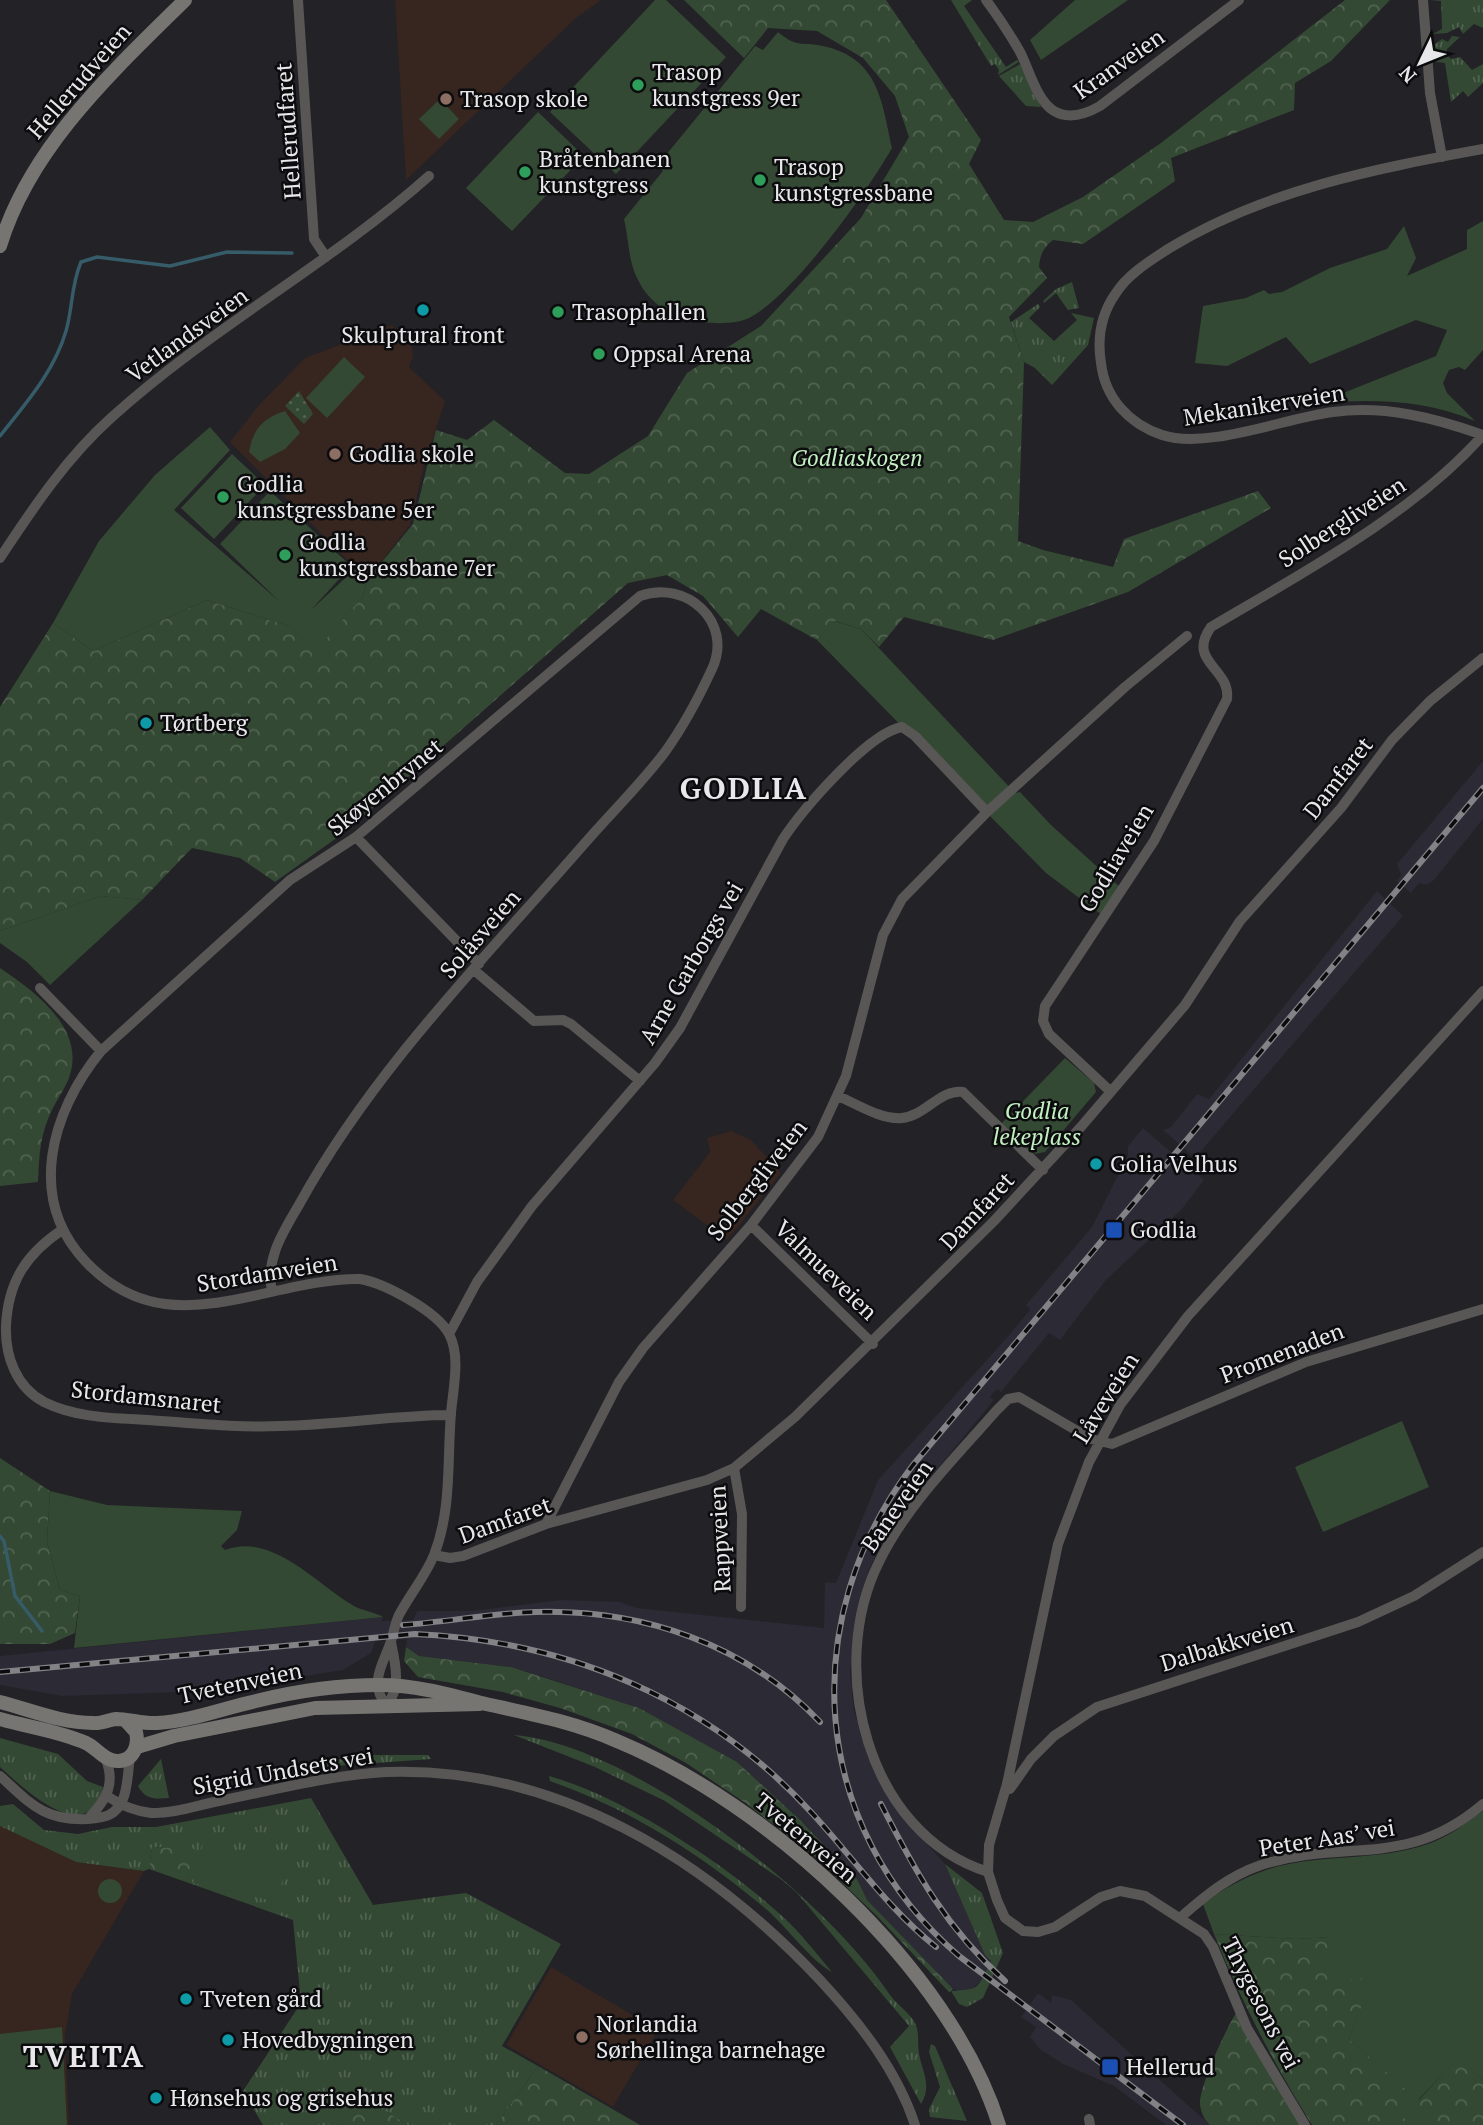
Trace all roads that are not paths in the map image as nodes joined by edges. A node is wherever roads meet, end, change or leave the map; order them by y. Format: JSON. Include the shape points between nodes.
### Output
{"nodes":[{"id":1,"x":185,"y":0,"type":"edge"},
{"id":2,"x":298,"y":0,"type":"edge"},
{"id":3,"x":986,"y":0,"type":"edge"},
{"id":4,"x":1239,"y":0,"type":"edge"},
{"id":5,"x":1423,"y":0,"type":"edge"},
{"id":6,"x":1483,"y":149,"type":"edge"},
{"id":7,"x":1442,"y":156,"type":"junction"},
{"id":8,"x":429,"y":176,"type":"dead end"},
{"id":9,"x":1,"y":243,"type":"edge"},
{"id":10,"x":326,"y":257,"type":"junction"},
{"id":11,"x":1483,"y":435,"type":"edge"},
{"id":12,"x":0,"y":558,"type":"edge"},
{"id":13,"x":702,"y":609,"type":"joint"},
{"id":14,"x":1212,"y":627,"type":"joint"},
{"id":15,"x":1187,"y":636,"type":"dead end"},
{"id":16,"x":1483,"y":658,"type":"edge"},
{"id":17,"x":986,"y":812,"type":"junction"},
{"id":18,"x":356,"y":838,"type":"junction"},
{"id":19,"x":477,"y":967,"type":"junction"},
{"id":20,"x":40,"y":988,"type":"dead end"},
{"id":21,"x":1483,"y":991,"type":"edge"},
{"id":22,"x":101,"y":1051,"type":"junction"},
{"id":23,"x":640,"y":1081,"type":"junction"},
{"id":24,"x":1110,"y":1091,"type":"junction"},
{"id":25,"x":838,"y":1096,"type":"junction"},
{"id":26,"x":1043,"y":1170,"type":"junction"},
{"id":27,"x":751,"y":1225,"type":"junction"},
{"id":28,"x":62,"y":1230,"type":"junction"},
{"id":29,"x":272,"y":1291,"type":"junction"},
{"id":30,"x":1483,"y":1309,"type":"edge"},
{"id":31,"x":449,"y":1334,"type":"junction"},
{"id":32,"x":873,"y":1344,"type":"junction"},
{"id":33,"x":451,"y":1415,"type":"junction"},
{"id":34,"x":1099,"y":1442,"type":"junction"},
{"id":35,"x":734,"y":1468,"type":"junction"},
{"id":36,"x":545,"y":1524,"type":"junction"},
{"id":37,"x":1483,"y":1552,"type":"edge"},
{"id":38,"x":434,"y":1555,"type":"junction"},
{"id":39,"x":741,"y":1607,"type":"dead end"},
{"id":40,"x":390,"y":1648,"type":"junction"},
{"id":41,"x":378,"y":1685,"type":"junction"},
{"id":42,"x":395,"y":1685,"type":"junction"},
{"id":43,"x":0,"y":1702,"type":"edge"},
{"id":44,"x":486,"y":1704,"type":"junction"},
{"id":45,"x":386,"y":1705,"type":"junction"},
{"id":46,"x":0,"y":1719,"type":"edge"},
{"id":47,"x":127,"y":1722,"type":"junction"},
{"id":48,"x":105,"y":1723,"type":"junction"},
{"id":49,"x":133,"y":1752,"type":"junction"},
{"id":50,"x":102,"y":1754,"type":"junction"},
{"id":51,"x":0,"y":1776,"type":"edge"},
{"id":52,"x":107,"y":1796,"type":"junction"},
{"id":53,"x":1004,"y":1798,"type":"junction"},
{"id":54,"x":120,"y":1804,"type":"junction"},
{"id":55,"x":1483,"y":1804,"type":"edge"},
{"id":56,"x":89,"y":1818,"type":"junction"},
{"id":57,"x":988,"y":1872,"type":"junction"},
{"id":58,"x":1181,"y":1917,"type":"junction"},
{"id":59,"x":1018,"y":1929,"type":"joint"},
{"id":60,"x":915,"y":2125,"type":"edge"},
{"id":61,"x":999,"y":2125,"type":"edge"},
{"id":62,"x":1305,"y":2125,"type":"edge"}],
"edges":[{"from":1,"to":9,"type":"main road","name":"Hellerudveien","via":[[51,146],[21,193]]},
{"from":2,"to":10,"type":"street","name":"Hellerudfaret","via":[[314,239]]},
{"from":3,"to":4,"type":"street","name":"Kranveien","via":[[1020,52],[1043,100],[1053,111],[1073,116],[1100,106]]},
{"from":5,"to":7,"type":"street","via":[[1430,93]]},
{"from":6,"to":7,"type":"street","name":"Mekanikerveien"},
{"from":7,"to":11,"type":"street","name":"Mekanikerveien","via":[[1302,188],[1214,223],[1161,253],[1117,291],[1104,313],[1099,337],[1101,369],[1114,401],[1136,424],[1181,439],[1208,438],[1334,412],[1366,411],[1438,420]]},
{"from":8,"to":10,"type":"street","name":"Vetlandsveien"},
{"from":10,"to":12,"type":"street","name":"Vetlandsveien","via":[[110,418],[58,475]]},
{"from":11,"to":14,"type":"street","name":"Solbergliveien","via":[[1447,473],[1406,505]]},
{"from":13,"to":18,"type":"street","name":"Skøyenbrynet","via":[[680,593],[640,596]]},
{"from":13,"to":19,"type":"street","name":"Solåsveien","via":[[715,634],[716,657],[667,749]]},
{"from":14,"to":24,"type":"street","name":"Godliaveien","via":[[1204,637],[1203,650],[1226,684],[1227,699],[1154,841],[1045,1006],[1043,1021],[1049,1034]]},
{"from":15,"to":17,"type":"street","name":"Solbergliveien"},
{"from":16,"to":24,"type":"street","name":"Damfaret","via":[[1430,701],[1392,740],[1341,808],[1240,921],[1201,986]]},
{"from":17,"to":23,"type":"street","name":"Arne Garborgs vei","via":[[915,736],[902,727],[887,732],[799,815],[699,997]]},
{"from":17,"to":25,"type":"street","name":"Solbergliveien","via":[[920,877],[892,913]]},
{"from":18,"to":19,"type":"street"},
{"from":18,"to":22,"type":"street","name":"Skøyenbrynet","via":[[290,880]]},
{"from":19,"to":23,"type":"street","via":[[534,1020],[571,1024]]},
{"from":19,"to":29,"type":"street","name":"Solåsveien","via":[[378,1083],[314,1177],[271,1261]]},
{"from":20,"to":22,"type":"street"},
{"from":21,"to":34,"type":"street","name":"Låveveien","via":[[1169,1338]]},
{"from":22,"to":28,"type":"street","name":"Stordamveien","via":[[86,1071],[52,1145],[51,1198]]},
{"from":23,"to":31,"type":"street","name":"Arne Garborgs vei","via":[[532,1206],[477,1283]]},
{"from":24,"to":26,"type":"street","name":"Damfaret"},
{"from":25,"to":26,"type":"street","via":[[879,1114],[905,1118],[951,1092],[963,1092]]},
{"from":25,"to":27,"type":"street","name":"Solbergliveien","via":[[818,1137]]},
{"from":26,"to":32,"type":"street","name":"Damfaret"},
{"from":27,"to":32,"type":"street","name":"Valmueveien"},
{"from":27,"to":36,"type":"street","name":"Solbergliveien","via":[[660,1327],[619,1382]]},
{"from":28,"to":29,"type":"street","name":"Stordamveien","via":[[100,1276],[142,1299],[195,1304]]},
{"from":28,"to":33,"type":"street","name":"Stordamsnaret","via":[[24,1263],[7,1307],[10,1363],[24,1385],[43,1401],[106,1417],[237,1426]]},
{"from":29,"to":31,"type":"street","name":"Stordamveien","via":[[366,1280],[427,1312]]},
{"from":30,"to":34,"type":"street","name":"Promenaden","via":[[1306,1362],[1118,1443]]},
{"from":31,"to":33,"type":"street","via":[[454,1356]]},
{"from":32,"to":35,"type":"street","name":"Damfaret"},
{"from":33,"to":38,"type":"street","via":[[447,1496]]},
{"from":34,"to":53,"type":"street","name":"Låveveien","via":[[1058,1544]]},
{"from":34,"to":57,"type":"street","name":"Baneveien","via":[[1019,1397],[1008,1399],[897,1531],[877,1565],[862,1614],[857,1687],[867,1739],[884,1780],[938,1847],[962,1864]]},
{"from":35,"to":36,"type":"street","name":"Damfaret","via":[[707,1480]]},
{"from":35,"to":39,"type":"street","name":"Rappveien","via":[[742,1514]]},
{"from":36,"to":38,"type":"street","name":"Damfaret","via":[[455,1558]]},
{"from":37,"to":53,"type":"street","name":"Dalbakkveien","via":[[1415,1596],[1358,1622],[1097,1707],[1054,1736]]},
{"from":38,"to":40,"type":"street","via":[[397,1620]]},
{"from":40,"to":41,"type":"street","via":[[377,1671]]},
{"from":40,"to":42,"type":"street"},
{"from":41,"to":42,"type":"main road","name":"Tvetenveien"},
{"from":41,"to":45,"type":"street"},
{"from":41,"to":47,"type":"main road","name":"Tvetenveien","via":[[296,1693],[158,1723]]},
{"from":42,"to":44,"type":"main road","name":"Tvetenveien","via":[[449,1692]]},
{"from":42,"to":45,"type":"street"},
{"from":43,"to":48,"type":"main road","name":"Tvetenveien","via":[[61,1720]]},
{"from":44,"to":45,"type":"main road","name":"Tvetenveien"},
{"from":44,"to":61,"type":"main road","name":"Tvetenveien","via":[[550,1716],[641,1751],[726,1802],[800,1858],[863,1917],[934,1998],[970,2055]]},
{"from":45,"to":49,"type":"main road","name":"Tvetenveien","via":[[296,1711],[156,1740]]},
{"from":46,"to":50,"type":"main road","name":"Tvetenveien","via":[[74,1738]]},
{"from":47,"to":48,"type":"main road","name":"Tvetenveien"},
{"from":47,"to":49,"type":"main road","via":[[136,1732]]},
{"from":48,"to":50,"type":"main road","via":[[97,1735]]},
{"from":49,"to":50,"type":"main road","name":"Tvetenveien","via":[[117,1761]]},
{"from":49,"to":54,"type":"street"},
{"from":50,"to":52,"type":"street","via":[[110,1780]]},
{"from":51,"to":56,"type":"street","via":[[44,1814],[68,1820]]},
{"from":52,"to":54,"type":"street","name":"Sigrid Undsets vei"},
{"from":52,"to":56,"type":"street"},
{"from":53,"to":57,"type":"street","name":"Låveveien","via":[[989,1845]]},
{"from":54,"to":56,"type":"street","via":[[100,1819]]},
{"from":54,"to":60,"type":"street","name":"Sigrid Undsets vei","via":[[163,1812],[339,1777],[420,1772],[507,1783],[580,1806],[685,1864],[780,1939],[866,2035],[903,2094]]},
{"from":55,"to":58,"type":"street","name":"Peter Aas’ vei","via":[[1456,1825],[1419,1843],[1252,1869],[1218,1885]]},
{"from":57,"to":59,"type":"street","name":"Låveveien","via":[[1005,1918]]},
{"from":58,"to":59,"type":"street","name":"Thygesons vei","via":[[1145,1896],[1119,1891],[1101,1897],[1055,1927],[1031,1933]]},
{"from":58,"to":62,"type":"street","name":"Thygesons vei","via":[[1213,1947],[1247,2028]]}]}
